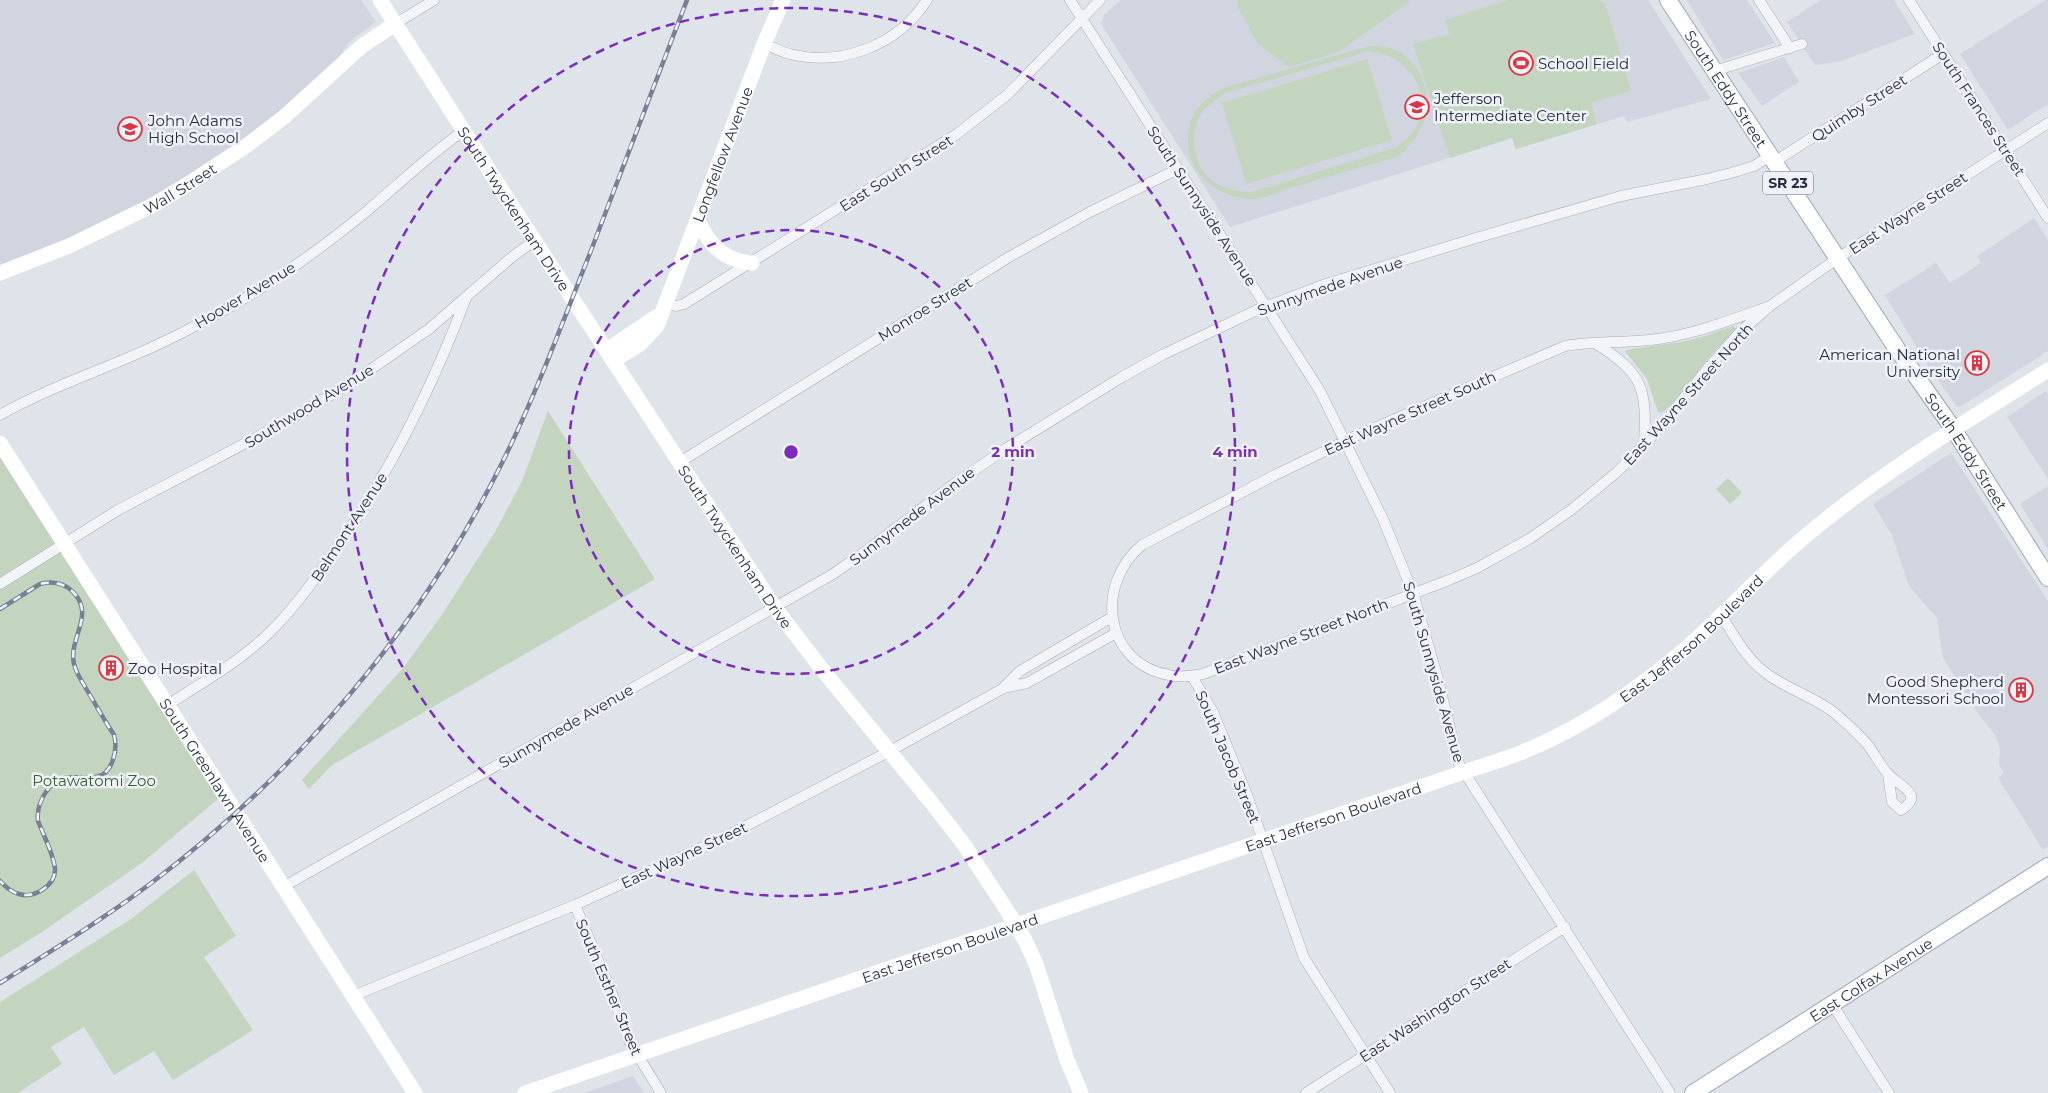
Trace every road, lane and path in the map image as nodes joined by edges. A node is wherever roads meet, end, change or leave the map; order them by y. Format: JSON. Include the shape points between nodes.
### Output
{"nodes":[{"id":1,"x":380,"y":0,"type":"edge"},
{"id":2,"x":434,"y":0,"type":"edge"},
{"id":3,"x":783,"y":0,"type":"edge"},
{"id":4,"x":927,"y":0,"type":"edge"},
{"id":5,"x":1070,"y":0,"type":"edge"},
{"id":6,"x":1100,"y":0,"type":"edge"},
{"id":7,"x":1668,"y":0,"type":"edge"},
{"id":8,"x":1759,"y":0,"type":"edge"},
{"id":9,"x":1909,"y":0,"type":"edge"},
{"id":10,"x":1081,"y":18,"type":"junction"},
{"id":11,"x":395,"y":24,"type":"junction"},
{"id":12,"x":764,"y":44,"type":"junction"},
{"id":13,"x":1802,"y":44,"type":"dead end"},
{"id":14,"x":1790,"y":48,"type":"junction"},
{"id":15,"x":1943,"y":54,"type":"junction"},
{"id":16,"x":1714,"y":71,"type":"junction"},
{"id":17,"x":2048,"y":122,"type":"edge"},
{"id":18,"x":463,"y":131,"type":"junction"},
{"id":19,"x":2005,"y":150,"type":"junction"},
{"id":20,"x":1772,"y":159,"type":"junction"},
{"id":21,"x":1178,"y":169,"type":"junction"},
{"id":22,"x":2048,"y":218,"type":"edge"},
{"id":23,"x":698,"y":220,"type":"junction"},
{"id":24,"x":534,"y":241,"type":"junction"},
{"id":25,"x":1838,"y":258,"type":"junction"},
{"id":26,"x":752,"y":262,"type":"junction"},
{"id":27,"x":0,"y":274,"type":"edge"},
{"id":28,"x":466,"y":297,"type":"junction"},
{"id":29,"x":1266,"y":306,"type":"junction"},
{"id":30,"x":1770,"y":306,"type":"junction"},
{"id":31,"x":663,"y":307,"type":"junction"},
{"id":32,"x":1595,"y":343,"type":"junction"},
{"id":33,"x":611,"y":355,"type":"junction"},
{"id":34,"x":2048,"y":370,"type":"edge"},
{"id":35,"x":0,"y":414,"type":"edge"},
{"id":36,"x":1954,"y":430,"type":"junction"},
{"id":37,"x":1346,"y":441,"type":"junction"},
{"id":38,"x":0,"y":443,"type":"edge"},
{"id":39,"x":1644,"y":445,"type":"junction"},
{"id":40,"x":680,"y":462,"type":"junction"},
{"id":41,"x":65,"y":544,"type":"junction"},
{"id":42,"x":2048,"y":578,"type":"edge"},
{"id":43,"x":0,"y":584,"type":"edge"},
{"id":44,"x":1413,"y":593,"type":"junction"},
{"id":45,"x":775,"y":608,"type":"junction"},
{"id":46,"x":1721,"y":615,"type":"junction"},
{"id":47,"x":1112,"y":617,"type":"junction"},
{"id":48,"x":1116,"y":633,"type":"junction"},
{"id":49,"x":1192,"y":676,"type":"junction"},
{"id":50,"x":1002,"y":688,"type":"junction"},
{"id":51,"x":167,"y":705,"type":"junction"},
{"id":52,"x":890,"y":751,"type":"junction"},
{"id":53,"x":1464,"y":772,"type":"junction"},
{"id":54,"x":1888,"y":774,"type":"dead end"},
{"id":55,"x":1263,"y":841,"type":"junction"},
{"id":56,"x":2048,"y":866,"type":"edge"},
{"id":57,"x":283,"y":887,"type":"junction"},
{"id":58,"x":575,"y":905,"type":"junction"},
{"id":59,"x":1015,"y":924,"type":"junction"},
{"id":60,"x":1565,"y":927,"type":"junction"},
{"id":61,"x":353,"y":996,"type":"junction"},
{"id":62,"x":1832,"y":1004,"type":"junction"},
{"id":63,"x":636,"y":1055,"type":"junction"},
{"id":64,"x":1366,"y":1055,"type":"junction"},
{"id":65,"x":415,"y":1093,"type":"edge"},
{"id":66,"x":524,"y":1093,"type":"edge"},
{"id":67,"x":661,"y":1093,"type":"edge"},
{"id":68,"x":1081,"y":1093,"type":"edge"},
{"id":69,"x":1306,"y":1093,"type":"edge"},
{"id":70,"x":1390,"y":1093,"type":"edge"},
{"id":71,"x":1670,"y":1093,"type":"edge"},
{"id":72,"x":1693,"y":1093,"type":"edge"},
{"id":73,"x":1889,"y":1093,"type":"edge"}],
"edges":[{"from":1,"to":11,"type":"street","name":"South Twyckenham Drive"},
{"from":2,"to":11,"type":"street","name":"Wall Street"},
{"from":3,"to":12,"type":"street","name":"Longfellow Avenue"},
{"from":4,"to":12,"type":"street","via":[[896,34],[854,54],[813,58],[788,54]]},
{"from":5,"to":10,"type":"street","name":"South Sunnyside Avenue"},
{"from":6,"to":10,"type":"street","name":"East South Street"},
{"from":7,"to":16,"type":"main road","name":"South Eddy Street","number":"SR 23"},
{"from":8,"to":14,"type":"street"},
{"from":9,"to":15,"type":"street","name":"South Frances Street"},
{"from":10,"to":21,"type":"street","name":"South Sunnyside Avenue"},
{"from":10,"to":26,"type":"street","name":"East South Street","via":[[1007,95],[957,134]]},
{"from":11,"to":18,"type":"street","name":"South Twyckenham Drive"},
{"from":11,"to":27,"type":"street","name":"Wall Street","via":[[362,46],[284,117],[188,184],[69,246]]},
{"from":12,"to":23,"type":"street","name":"Longfellow Avenue"},
{"from":13,"to":14,"type":"street"},
{"from":14,"to":16,"type":"street"},
{"from":15,"to":19,"type":"street","name":"South Frances Street"},
{"from":15,"to":20,"type":"street","name":"Quimby Street"},
{"from":16,"to":20,"type":"main road","name":"South Eddy Street","number":"SR 23"},
{"from":17,"to":19,"type":"street","name":"East Wayne Street"},
{"from":18,"to":24,"type":"street","name":"South Twyckenham Drive"},
{"from":18,"to":35,"type":"street","name":"Hoover Avenue","via":[[341,232],[241,300],[152,348],[44,392]]},
{"from":19,"to":22,"type":"street","name":"South Frances Street"},
{"from":19,"to":25,"type":"street","name":"East Wayne Street"},
{"from":20,"to":25,"type":"main road","name":"South Eddy Street","number":"SR 23"},
{"from":20,"to":29,"type":"street","name":"Sunnymede Avenue","via":[[1707,180],[1621,196],[1476,238]]},
{"from":21,"to":29,"type":"street","name":"South Sunnyside Avenue"},
{"from":21,"to":40,"type":"street","name":"Monroe Street","via":[[1009,258]]},
{"from":23,"to":26,"type":"street","via":[[709,240],[723,255],[740,262]]},
{"from":23,"to":31,"type":"street","name":"Longfellow Avenue"},
{"from":24,"to":28,"type":"street","name":"Southwood Avenue"},
{"from":24,"to":33,"type":"street","name":"South Twyckenham Drive"},
{"from":25,"to":30,"type":"street","name":"East Wayne Street"},
{"from":25,"to":36,"type":"main road","name":"South Eddy Street","number":"SR 23"},
{"from":26,"to":31,"type":"street","name":"East South Street","via":[[684,304]]},
{"from":28,"to":41,"type":"street","name":"Southwood Avenue","via":[[408,345],[332,395],[118,510]]},
{"from":28,"to":51,"type":"street","name":"Belmont Avenue","via":[[434,378],[392,461],[316,578],[282,619],[252,648]]},
{"from":29,"to":37,"type":"street","name":"South Sunnyside Avenue","via":[[1310,372]]},
{"from":29,"to":45,"type":"street","name":"Sunnymede Avenue","via":[[1162,355],[1081,402],[978,466],[853,560]]},
{"from":30,"to":32,"type":"street","name":"East Wayne Street South","via":[[1664,338]]},
{"from":30,"to":39,"type":"street","name":"East Wayne Street North","via":[[1740,332]]},
{"from":31,"to":33,"type":"street","name":"Longfellow Avenue","via":[[657,326],[649,336]]},
{"from":32,"to":37,"type":"street","name":"East Wayne Street South","via":[[1551,351]]},
{"from":32,"to":39,"type":"street","via":[[1619,358],[1636,378],[1645,398]]},
{"from":33,"to":40,"type":"street","name":"South Twyckenham Drive"},
{"from":34,"to":36,"type":"street","name":"East Jefferson Boulevard"},
{"from":36,"to":42,"type":"main road","name":"South Eddy Street","number":"SR 23"},
{"from":36,"to":46,"type":"street","name":"East Jefferson Boulevard","via":[[1850,500],[1783,556]]},
{"from":37,"to":44,"type":"street","name":"South Sunnyside Avenue"},
{"from":37,"to":47,"type":"street","name":"East Wayne Street South","via":[[1142,545],[1120,572],[1113,595]]},
{"from":38,"to":41,"type":"street","name":"South Greenlawn Avenue"},
{"from":39,"to":44,"type":"street","name":"East Wayne Street North","via":[[1590,495],[1528,539],[1477,568]]},
{"from":40,"to":45,"type":"street","name":"South Twyckenham Drive"},
{"from":41,"to":43,"type":"street","name":"Southwood Avenue"},
{"from":41,"to":51,"type":"street","name":"South Greenlawn Avenue"},
{"from":44,"to":49,"type":"street","name":"East Wayne Street North"},
{"from":44,"to":53,"type":"street","name":"South Sunnyside Avenue","via":[[1457,758]]},
{"from":45,"to":52,"type":"street","name":"South Twyckenham Drive"},
{"from":45,"to":57,"type":"street","name":"Sunnymede Avenue"},
{"from":46,"to":53,"type":"street","name":"East Jefferson Boulevard","via":[[1667,664],[1599,713],[1531,749]]},
{"from":46,"to":54,"type":"street","via":[[1757,665],[1775,679],[1837,714],[1866,742]]},
{"from":47,"to":48,"type":"street","name":"East Wayne Street North"},
{"from":47,"to":50,"type":"street","name":"East Wayne Street","via":[[1020,671]]},
{"from":48,"to":49,"type":"street","name":"East Wayne Street North","via":[[1126,650],[1145,666],[1169,676]]},
{"from":48,"to":50,"type":"street","name":"East Wayne Street","via":[[1027,683]]},
{"from":49,"to":55,"type":"street","name":"South Jacob Street","via":[[1216,721]]},
{"from":50,"to":52,"type":"street","name":"East Wayne Street"},
{"from":51,"to":57,"type":"street","name":"South Greenlawn Avenue"},
{"from":52,"to":58,"type":"street","name":"East Wayne Street","via":[[721,839]]},
{"from":52,"to":59,"type":"street","name":"South Twyckenham Drive","via":[[963,843]]},
{"from":53,"to":55,"type":"street","name":"East Jefferson Boulevard"},
{"from":53,"to":60,"type":"street","name":"South Sunnyside Avenue"},
{"from":55,"to":59,"type":"street","name":"East Jefferson Boulevard"},
{"from":55,"to":64,"type":"street","name":"South Jacob Street","via":[[1304,958]]},
{"from":56,"to":62,"type":"main road","name":"East Colfax Avenue"},
{"from":57,"to":61,"type":"street","name":"South Greenlawn Avenue"},
{"from":58,"to":61,"type":"street","name":"East Wayne Street"},
{"from":58,"to":63,"type":"street","name":"South Esther Street"},
{"from":59,"to":63,"type":"street","name":"East Jefferson Boulevard"},
{"from":59,"to":68,"type":"street","name":"South Twyckenham Drive","via":[[1036,964]]},
{"from":60,"to":64,"type":"street","name":"East Washington Street"},
{"from":60,"to":71,"type":"street","name":"South Sunnyside Avenue"},
{"from":61,"to":65,"type":"street","name":"South Greenlawn Avenue"},
{"from":62,"to":72,"type":"main road","name":"East Colfax Avenue"},
{"from":62,"to":73,"type":"street"},
{"from":63,"to":66,"type":"street","name":"East Jefferson Boulevard"},
{"from":63,"to":67,"type":"street","name":"South Esther Street"},
{"from":64,"to":69,"type":"street","name":"East Washington Street"},
{"from":64,"to":70,"type":"street","name":"South Jacob Street"}]}
